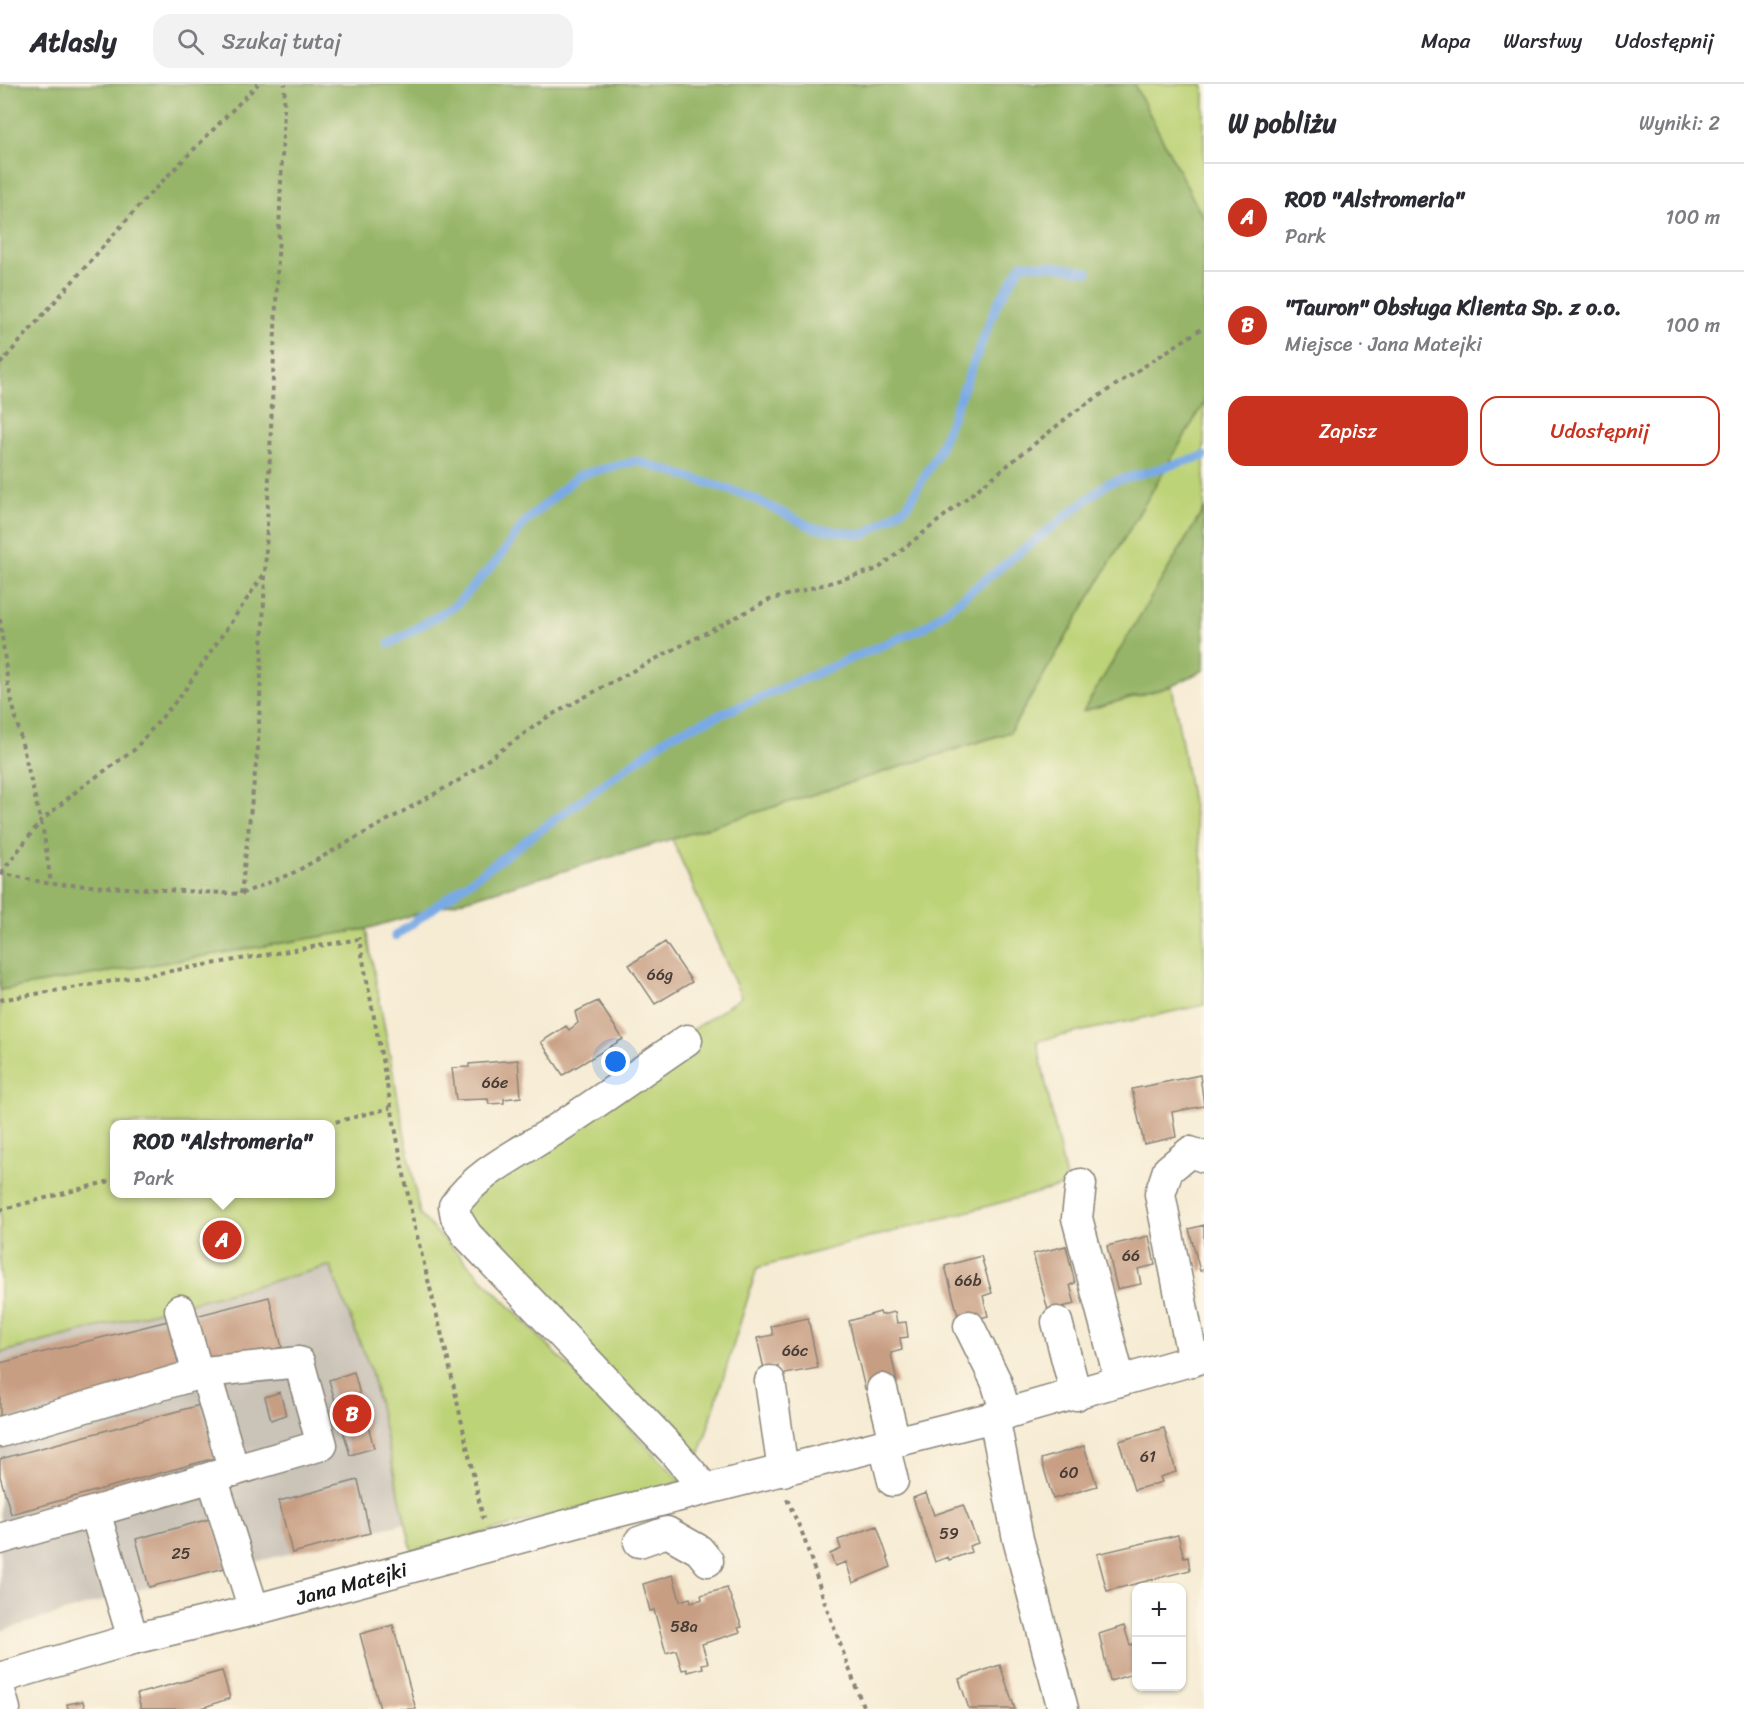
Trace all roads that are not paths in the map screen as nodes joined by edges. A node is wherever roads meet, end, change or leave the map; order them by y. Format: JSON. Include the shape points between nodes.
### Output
{"nodes":[{"id":1,"x":687,"y":1040,"type":"dead end"},
{"id":2,"x":1204,"y":1157,"type":"edge"},
{"id":3,"x":1081,"y":1184,"type":"dead end"},
{"id":4,"x":180,"y":1310,"type":"dead end"},
{"id":5,"x":1057,"y":1322,"type":"dead end"},
{"id":6,"x":969,"y":1326,"type":"dead end"},
{"id":7,"x":1198,"y":1359,"type":"edge"},
{"id":8,"x":202,"y":1373,"type":"junction"},
{"id":9,"x":770,"y":1381,"type":"dead end"},
{"id":10,"x":1120,"y":1382,"type":"junction"},
{"id":11,"x":882,"y":1389,"type":"dead end"},
{"id":12,"x":1076,"y":1395,"type":"junction"},
{"id":13,"x":1000,"y":1416,"type":"junction"},
{"id":14,"x":0,"y":1432,"type":"edge"},
{"id":15,"x":890,"y":1443,"type":"junction"},
{"id":16,"x":779,"y":1472,"type":"junction"},
{"id":17,"x":223,"y":1474,"type":"junction"},
{"id":18,"x":893,"y":1481,"type":"dead end"},
{"id":19,"x":705,"y":1489,"type":"junction"},
{"id":20,"x":660,"y":1501,"type":"junction"},
{"id":21,"x":94,"y":1512,"type":"junction"},
{"id":22,"x":667,"y":1533,"type":"junction"},
{"id":23,"x":0,"y":1539,"type":"edge"},
{"id":24,"x":639,"y":1542,"type":"dead end"},
{"id":25,"x":708,"y":1561,"type":"dead end"},
{"id":26,"x":254,"y":1610,"type":"junction"},
{"id":27,"x":133,"y":1639,"type":"junction"},
{"id":28,"x":0,"y":1678,"type":"edge"},
{"id":29,"x":0,"y":1691,"type":"edge"},
{"id":30,"x":5,"y":1709,"type":"edge"},
{"id":31,"x":1063,"y":1709,"type":"edge"}],
"edges":[{"from":1,"to":19,"type":"street","via":[[485,1174],[464,1191],[454,1206],[467,1235]]},
{"from":2,"to":7,"type":"street","via":[[1190,1152],[1168,1170],[1160,1194]]},
{"from":3,"to":10,"type":"street","via":[[1077,1218]]},
{"from":4,"to":8,"type":"street"},
{"from":5,"to":12,"type":"street"},
{"from":6,"to":13,"type":"street","via":[[996,1381]]},
{"from":7,"to":10,"type":"street","name":"Jana Matejki"},
{"from":8,"to":14,"type":"street"},
{"from":8,"to":17,"type":"street"},
{"from":8,"to":17,"type":"street","via":[[299,1362],[322,1445]]},
{"from":9,"to":16,"type":"street"},
{"from":10,"to":12,"type":"street","name":"Jana Matejki"},
{"from":11,"to":15,"type":"street"},
{"from":12,"to":13,"type":"street","name":"Jana Matejki"},
{"from":13,"to":15,"type":"street","name":"Jana Matejki"},
{"from":13,"to":31,"type":"street","via":[[1018,1539]]},
{"from":15,"to":16,"type":"street","name":"Jana Matejki"},
{"from":15,"to":18,"type":"street"},
{"from":16,"to":19,"type":"street","name":"Jana Matejki"},
{"from":17,"to":21,"type":"street"},
{"from":17,"to":26,"type":"street"},
{"from":19,"to":20,"type":"street","name":"Jana Matejki"},
{"from":20,"to":22,"type":"street"},
{"from":20,"to":26,"type":"street","name":"Jana Matejki"},
{"from":21,"to":23,"type":"street"},
{"from":21,"to":27,"type":"street"},
{"from":22,"to":24,"type":"street"},
{"from":22,"to":25,"type":"street","via":[[699,1550]]},
{"from":26,"to":27,"type":"street","name":"Jana Matejki"},
{"from":27,"to":28,"type":"street","name":"Jana Matejki"},
{"from":29,"to":30,"type":"street"}]}
